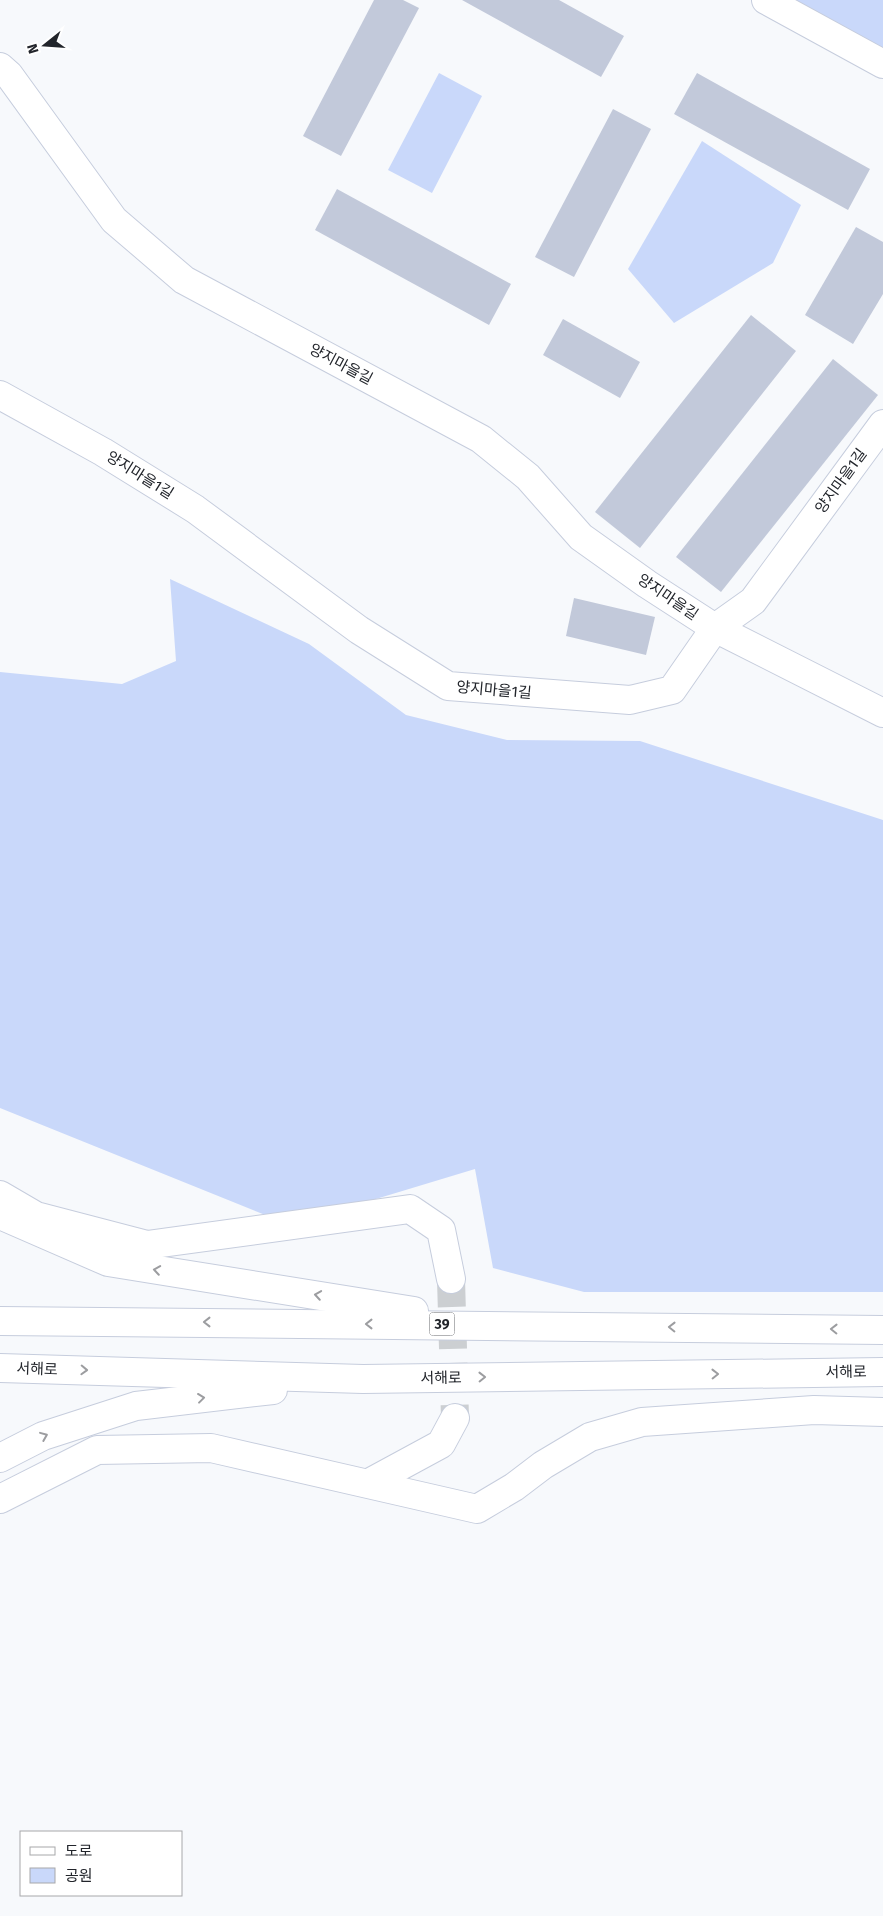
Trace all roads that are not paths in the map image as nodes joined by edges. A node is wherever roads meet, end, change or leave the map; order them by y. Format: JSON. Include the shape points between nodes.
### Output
{"nodes":[{"id":1,"x":766,"y":0,"type":"edge"},
{"id":2,"x":883,"y":64,"type":"edge"},
{"id":3,"x":0,"y":67,"type":"edge"},
{"id":4,"x":0,"y":396,"type":"edge"},
{"id":5,"x":883,"y":424,"type":"edge"},
{"id":6,"x":715,"y":628,"type":"junction"},
{"id":7,"x":883,"y":713,"type":"edge"},
{"id":8,"x":0,"y":1195,"type":"edge"},
{"id":9,"x":0,"y":1215,"type":"edge"},
{"id":10,"x":451,"y":1279,"type":"tunnel mouth"},
{"id":11,"x":0,"y":1321,"type":"edge"},
{"id":12,"x":504,"y":1325,"type":"junction"},
{"id":13,"x":883,"y":1330,"type":"edge"},
{"id":14,"x":0,"y":1368,"type":"edge"},
{"id":15,"x":883,"y":1372,"type":"edge"},
{"id":16,"x":363,"y":1379,"type":"junction"},
{"id":17,"x":883,"y":1412,"type":"edge"},
{"id":18,"x":456,"y":1418,"type":"tunnel mouth"},
{"id":19,"x":0,"y":1458,"type":"edge"},
{"id":20,"x":369,"y":1482,"type":"junction"},
{"id":21,"x":0,"y":1499,"type":"edge"}],
"edges":[{"from":1,"to":2,"type":"main road"},
{"from":3,"to":6,"type":"main road","name":"양지마을길","via":[[9,74],[114,220],[184,280],[481,439],[528,476],[581,537]]},
{"from":4,"to":6,"type":"main road","name":"양지마을1길","via":[[103,452],[195,509],[359,630],[448,686],[630,700],[672,690]]},
{"from":5,"to":6,"type":"main road","name":"양지마을1길","via":[[753,601]]},
{"from":6,"to":7,"type":"main road","name":"양지마을길"},
{"from":8,"to":10,"type":"main road","via":[[36,1216],[147,1245],[410,1209],[441,1230]]},
{"from":12,"to":9,"type":"main road","one_way":true,"via":[[108,1262]]},
{"from":12,"to":11,"type":"main road","number":"39","one_way":true},
{"from":13,"to":12,"type":"main road","number":"39","one_way":true},
{"from":14,"to":16,"type":"main road","name":"서해로","one_way":true},
{"from":16,"to":15,"type":"main road","name":"서해로","one_way":true},
{"from":19,"to":16,"type":"main road","one_way":true,"via":[[43,1436],[136,1406]]},
{"from":17,"to":20,"type":"main road","via":[[814,1410],[642,1422],[590,1437],[542,1464],[514,1487],[477,1509]]},
{"from":18,"to":20,"type":"main road","via":[[441,1444]]},
{"from":20,"to":21,"type":"main road","via":[[211,1448],[97,1450]]}]}
